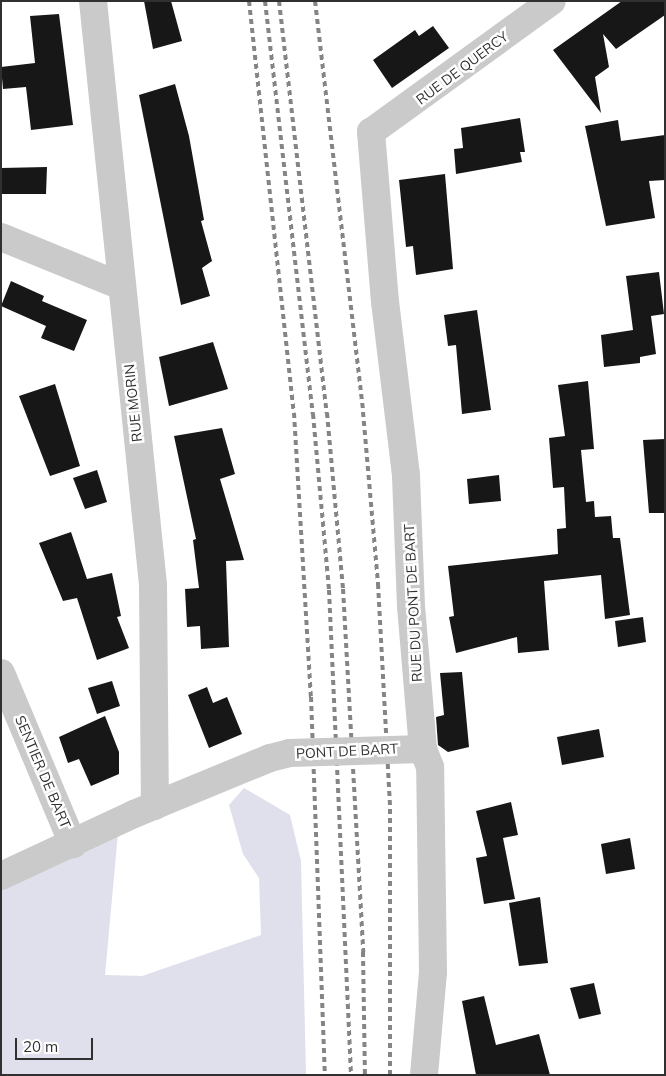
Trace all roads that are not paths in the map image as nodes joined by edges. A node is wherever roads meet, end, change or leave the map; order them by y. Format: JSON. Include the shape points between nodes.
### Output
{"nodes":[{"id":1,"x":93,"y":1,"type":"edge"},
{"id":2,"x":552,"y":1,"type":"edge"},
{"id":3,"x":371,"y":132,"type":"joint"},
{"id":4,"x":1,"y":238,"type":"edge"},
{"id":5,"x":121,"y":286,"type":"junction"},
{"id":6,"x":1,"y":673,"type":"edge"},
{"id":7,"x":423,"y":749,"type":"junction"},
{"id":8,"x":155,"y":806,"type":"junction"},
{"id":9,"x":73,"y":844,"type":"junction"},
{"id":10,"x":1,"y":876,"type":"edge"},
{"id":11,"x":424,"y":1075,"type":"edge"}],
"edges":[{"from":1,"to":5,"type":"street","name":"RUE MORIN"},
{"from":2,"to":3,"type":"street","name":"RUE DE QUERCY"},
{"from":3,"to":7,"type":"street","name":"RUE DU PONT DE BART","via":[[385,302],[406,475],[411,606]]},
{"from":4,"to":5,"type":"street"},
{"from":5,"to":8,"type":"street","name":"RUE MORIN","via":[[153,585]]},
{"from":6,"to":9,"type":"street","name":"SENTIER DE BART"},
{"from":7,"to":8,"type":"street","name":"PONT DE BART","bridge":true,"via":[[290,753],[270,758]]},
{"from":7,"to":11,"type":"street","name":"RUE DU PONT DE BART","via":[[430,767],[432,905],[432,972]]},
{"from":8,"to":9,"type":"street"},
{"from":9,"to":10,"type":"street"}]}
